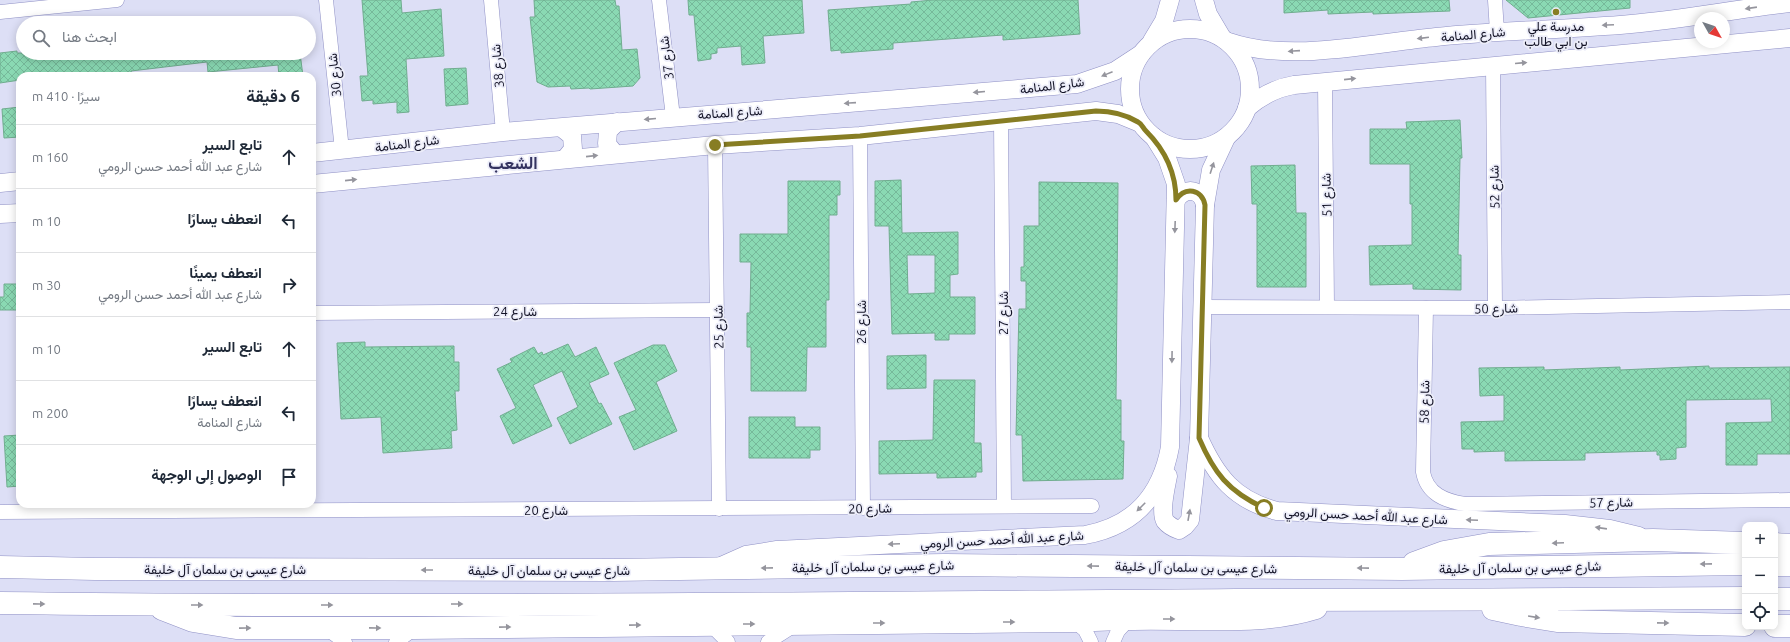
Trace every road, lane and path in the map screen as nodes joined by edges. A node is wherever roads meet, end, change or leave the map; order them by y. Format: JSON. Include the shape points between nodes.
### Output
{"nodes":[{"id":1,"x":117,"y":0,"type":"edge"},
{"id":2,"x":326,"y":0,"type":"edge"},
{"id":3,"x":491,"y":0,"type":"edge"},
{"id":4,"x":658,"y":0,"type":"edge"},
{"id":5,"x":1170,"y":0,"type":"edge"},
{"id":6,"x":1204,"y":0,"type":"edge"},
{"id":7,"x":1495,"y":0,"type":"edge"},
{"id":8,"x":91,"y":1,"type":"edge"},
{"id":9,"x":1790,"y":4,"type":"edge"},
{"id":10,"x":0,"y":12,"type":"edge"},
{"id":11,"x":1675,"y":19,"type":"junction"},
{"id":12,"x":1631,"y":24,"type":"junction"},
{"id":13,"x":1497,"y":32,"type":"junction"},
{"id":14,"x":1790,"y":38,"type":"edge"},
{"id":15,"x":1225,"y":39,"type":"junction"},
{"id":16,"x":1146,"y":49,"type":"junction"},
{"id":17,"x":1672,"y":49,"type":"junction"},
{"id":18,"x":1633,"y":53,"type":"junction"},
{"id":19,"x":1493,"y":65,"type":"junction"},
{"id":20,"x":1325,"y":82,"type":"junction"},
{"id":21,"x":1077,"y":84,"type":"junction"},
{"id":22,"x":1248,"y":108,"type":"junction"},
{"id":23,"x":1075,"y":113,"type":"junction"},
{"id":24,"x":673,"y":117,"type":"junction"},
{"id":25,"x":1001,"y":121,"type":"junction"},
{"id":26,"x":617,"y":122,"type":"junction"},
{"id":27,"x":1140,"y":123,"type":"junction"},
{"id":28,"x":562,"y":128,"type":"junction"},
{"id":29,"x":503,"y":132,"type":"junction"},
{"id":30,"x":860,"y":136,"type":"junction"},
{"id":31,"x":1154,"y":137,"type":"junction"},
{"id":32,"x":1226,"y":138,"type":"junction"},
{"id":33,"x":715,"y":145,"type":"junction"},
{"id":34,"x":342,"y":150,"type":"junction"},
{"id":35,"x":316,"y":153,"type":"edge"},
{"id":36,"x":616,"y":154,"type":"junction"},
{"id":37,"x":565,"y":159,"type":"junction"},
{"id":38,"x":16,"y":181,"type":"edge"},
{"id":39,"x":0,"y":183,"type":"edge"},
{"id":40,"x":316,"y":184,"type":"edge"},
{"id":41,"x":1176,"y":200,"type":"junction"},
{"id":42,"x":1205,"y":205,"type":"junction"},
{"id":43,"x":16,"y":212,"type":"edge"},
{"id":44,"x":0,"y":214,"type":"edge"},
{"id":45,"x":1790,"y":302,"type":"edge"},
{"id":46,"x":1202,"y":307,"type":"junction"},
{"id":47,"x":1327,"y":308,"type":"junction"},
{"id":48,"x":1426,"y":308,"type":"junction"},
{"id":49,"x":1495,"y":308,"type":"junction"},
{"id":50,"x":718,"y":310,"type":"junction"},
{"id":51,"x":316,"y":313,"type":"edge"},
{"id":52,"x":1199,"y":438,"type":"junction"},
{"id":53,"x":1167,"y":463,"type":"junction"},
{"id":54,"x":1434,"y":492,"type":"joint"},
{"id":55,"x":1790,"y":500,"type":"edge"},
{"id":56,"x":1004,"y":506,"type":"junction"},
{"id":57,"x":1092,"y":506,"type":"dead end"},
{"id":58,"x":131,"y":508,"type":"edge"},
{"id":59,"x":863,"y":508,"type":"junction"},
{"id":60,"x":719,"y":509,"type":"junction"},
{"id":61,"x":0,"y":512,"type":"edge"},
{"id":62,"x":1653,"y":540,"type":"junction"},
{"id":63,"x":1742,"y":543,"type":"edge"},
{"id":64,"x":1778,"y":544,"type":"edge"},
{"id":65,"x":1790,"y":545,"type":"edge"},
{"id":66,"x":1742,"y":564,"type":"edge"},
{"id":67,"x":1778,"y":565,"type":"edge"},
{"id":68,"x":1790,"y":565,"type":"edge"},
{"id":69,"x":0,"y":567,"type":"edge"},
{"id":70,"x":716,"y":569,"type":"junction"},
{"id":71,"x":1402,"y":569,"type":"junction"},
{"id":72,"x":1742,"y":598,"type":"edge"},
{"id":73,"x":1778,"y":599,"type":"edge"},
{"id":74,"x":1790,"y":599,"type":"edge"},
{"id":75,"x":1337,"y":600,"type":"junction"},
{"id":76,"x":1469,"y":601,"type":"junction"},
{"id":77,"x":0,"y":603,"type":"edge"},
{"id":78,"x":154,"y":605,"type":"junction"},
{"id":79,"x":1130,"y":618,"type":"junction"},
{"id":80,"x":1074,"y":621,"type":"junction"},
{"id":81,"x":710,"y":624,"type":"junction"},
{"id":82,"x":798,"y":624,"type":"junction"},
{"id":83,"x":1742,"y":625,"type":"edge"},
{"id":84,"x":1778,"y":626,"type":"edge"},
{"id":85,"x":1790,"y":626,"type":"edge"},
{"id":86,"x":324,"y":627,"type":"junction"},
{"id":87,"x":415,"y":628,"type":"junction"},
{"id":88,"x":345,"y":642,"type":"edge"},
{"id":89,"x":396,"y":642,"type":"edge"},
{"id":90,"x":728,"y":642,"type":"edge"},
{"id":91,"x":768,"y":642,"type":"edge"},
{"id":92,"x":1091,"y":642,"type":"edge"},
{"id":93,"x":1113,"y":642,"type":"edge"}],
"edges":[{"from":1,"to":8,"type":"street"},
{"from":2,"to":34,"type":"street","name":"شارع 30"},
{"from":3,"to":29,"type":"street","name":"شارع 38"},
{"from":4,"to":24,"type":"street","name":"شارع 37"},
{"from":5,"to":16,"type":"street","via":[[1164,21]]},
{"from":6,"to":15,"type":"street","via":[[1208,14]]},
{"from":7,"to":13,"type":"street"},
{"from":8,"to":10,"type":"street"},
{"from":9,"to":11,"type":"street","name":"شارع المنامة","one_way":true},
{"from":11,"to":12,"type":"street","name":"شارع المنامة"},
{"from":11,"to":17,"type":"street","via":[[1666,30],[1666,37]]},
{"from":12,"to":13,"type":"street","name":"شارع المنامة","one_way":true},
{"from":12,"to":18,"type":"street","via":[[1641,38],[1641,44]]},
{"from":13,"to":15,"type":"street","name":"شارع المنامة","one_way":true,"via":[[1284,52],[1256,50]]},
{"from":14,"to":17,"type":"street"},
{"from":15,"to":16,"type":"street","via":[[1210,31],[1185,28],[1172,31]]},
{"from":15,"to":22,"type":"street","via":[[1243,60],[1248,71]]},
{"from":16,"to":21,"type":"street","name":"شارع المنامة","one_way":true,"via":[[1115,71]]},
{"from":16,"to":27,"type":"street","via":[[1135,65],[1130,88],[1131,100]]},
{"from":17,"to":18,"type":"street"},
{"from":19,"to":18,"type":"street","one_way":true},
{"from":20,"to":19,"type":"street","one_way":true},
{"from":19,"to":49,"type":"street","name":"شارع 52"},
{"from":20,"to":22,"type":"street","via":[[1274,90]]},
{"from":20,"to":47,"type":"street","name":"شارع 51"},
{"from":21,"to":23,"type":"street","via":[[1081,88],[1084,100]]},
{"from":21,"to":24,"type":"street","name":"شارع المنامة","one_way":true},
{"from":22,"to":32,"type":"street"},
{"from":23,"to":25,"type":"street"},
{"from":23,"to":27,"type":"street","via":[[1111,112]]},
{"from":24,"to":26,"type":"street","name":"شارع المنامة","one_way":true},
{"from":25,"to":30,"type":"street"},
{"from":25,"to":56,"type":"street","name":"شارع 27"},
{"from":26,"to":28,"type":"street","name":"شارع المنامة"},
{"from":26,"to":36,"type":"street","via":[[608,131],[607,144]]},
{"from":27,"to":31,"type":"street"},
{"from":28,"to":29,"type":"street","name":"شارع المنامة"},
{"from":28,"to":37,"type":"street","via":[[572,136],[573,149]]},
{"from":29,"to":34,"type":"street","name":"شارع المنامة"},
{"from":30,"to":33,"type":"street"},
{"from":30,"to":59,"type":"street","name":"شارع 26"},
{"from":31,"to":32,"type":"street","via":[[1171,146],[1190,149],[1214,144]]},
{"from":31,"to":41,"type":"street","name":"شارع عبد الله أحمد حسن الرومي","via":[[1174,176]]},
{"from":42,"to":32,"type":"street","name":"شارع عبد الله أحمد حسن الرومي","one_way":true,"via":[[1211,170]]},
{"from":33,"to":36,"type":"street"},
{"from":33,"to":50,"type":"street","name":"شارع 25"},
{"from":34,"to":35,"type":"street","name":"شارع المنامة"},
{"from":37,"to":36,"type":"street","one_way":true},
{"from":40,"to":37,"type":"street","one_way":true},
{"from":38,"to":39,"type":"street"},
{"from":41,"to":42,"type":"street","via":[[1183,192],[1193,191],[1202,196]]},
{"from":41,"to":53,"type":"street","name":"شارع عبد الله أحمد حسن الرومي","one_way":true,"via":[[1170,447]]},
{"from":42,"to":46,"type":"street","name":"شارع عبد الله أحمد حسن الرومي"},
{"from":43,"to":44,"type":"street"},
{"from":45,"to":49,"type":"street","name":"شارع 50"},
{"from":46,"to":47,"type":"street","name":"شارع 50"},
{"from":46,"to":52,"type":"street","name":"شارع عبد الله أحمد حسن الرومي"},
{"from":47,"to":48,"type":"street","name":"شارع 50"},
{"from":48,"to":49,"type":"street","name":"شارع 50"},
{"from":48,"to":54,"type":"street","name":"شارع 58","via":[[1423,472],[1424,479]]},
{"from":50,"to":51,"type":"street","name":"شارع 24"},
{"from":50,"to":60,"type":"street","name":"شارع 25"},
{"from":53,"to":52,"type":"street","one_way":true,"via":[[1164,520],[1179,530],[1190,520]]},
{"from":62,"to":52,"type":"street","name":"شارع عبد الله أحمد حسن الرومي","one_way":true,"via":[[1631,533],[1588,526],[1277,511],[1248,501],[1226,483],[1209,460]]},
{"from":53,"to":70,"type":"street","name":"شارع عبد الله أحمد حسن الرومي","one_way":true,"via":[[1156,489],[1140,509],[1120,524],[1097,533],[777,550],[746,555]]},
{"from":54,"to":55,"type":"street","name":"شارع 57","via":[[1444,500],[1465,504]]},
{"from":56,"to":57,"type":"street","name":"شارع 20"},
{"from":56,"to":59,"type":"street","name":"شارع 20"},
{"from":58,"to":60,"type":"street","name":"شارع 20"},
{"from":58,"to":61,"type":"street","name":"شارع 20"},
{"from":59,"to":60,"type":"street","name":"شارع 20"},
{"from":62,"to":63,"type":"highway"},
{"from":62,"to":71,"type":"highway","one_way":true,"via":[[1489,544],[1444,552]]},
{"from":64,"to":65,"type":"highway"},
{"from":66,"to":71,"type":"highway","name":"شارع عيسى بن سلمان آل خليفة","one_way":true},
{"from":67,"to":68,"type":"highway"},
{"from":70,"to":69,"type":"highway","name":"شارع عيسى بن سلمان آل خليفة","one_way":true},
{"from":71,"to":70,"type":"highway","name":"شارع عيسى بن سلمان آل خليفة","one_way":true,"via":[[945,564]]},
{"from":72,"to":76,"type":"highway"},
{"from":73,"to":74,"type":"highway"},
{"from":75,"to":76,"type":"highway"},
{"from":78,"to":75,"type":"highway","one_way":true},
{"from":79,"to":75,"type":"highway","one_way":true,"via":[[1268,618],[1292,615]]},
{"from":76,"to":83,"type":"highway","one_way":true,"via":[[1503,612],[1557,621]]},
{"from":77,"to":78,"type":"highway","one_way":true},
{"from":78,"to":86,"type":"highway","one_way":true,"via":[[180,617],[222,627]]},
{"from":79,"to":80,"type":"highway"},
{"from":79,"to":93,"type":"street","via":[[1118,631]]},
{"from":82,"to":80,"type":"highway","one_way":true},
{"from":80,"to":92,"type":"street","via":[[1085,630]]},
{"from":81,"to":82,"type":"highway","one_way":true},
{"from":87,"to":81,"type":"highway","one_way":true},
{"from":81,"to":90,"type":"street"},
{"from":82,"to":91,"type":"street"},
{"from":84,"to":85,"type":"highway"},
{"from":86,"to":87,"type":"highway","one_way":true},
{"from":86,"to":88,"type":"street"},
{"from":87,"to":89,"type":"street"}]}
